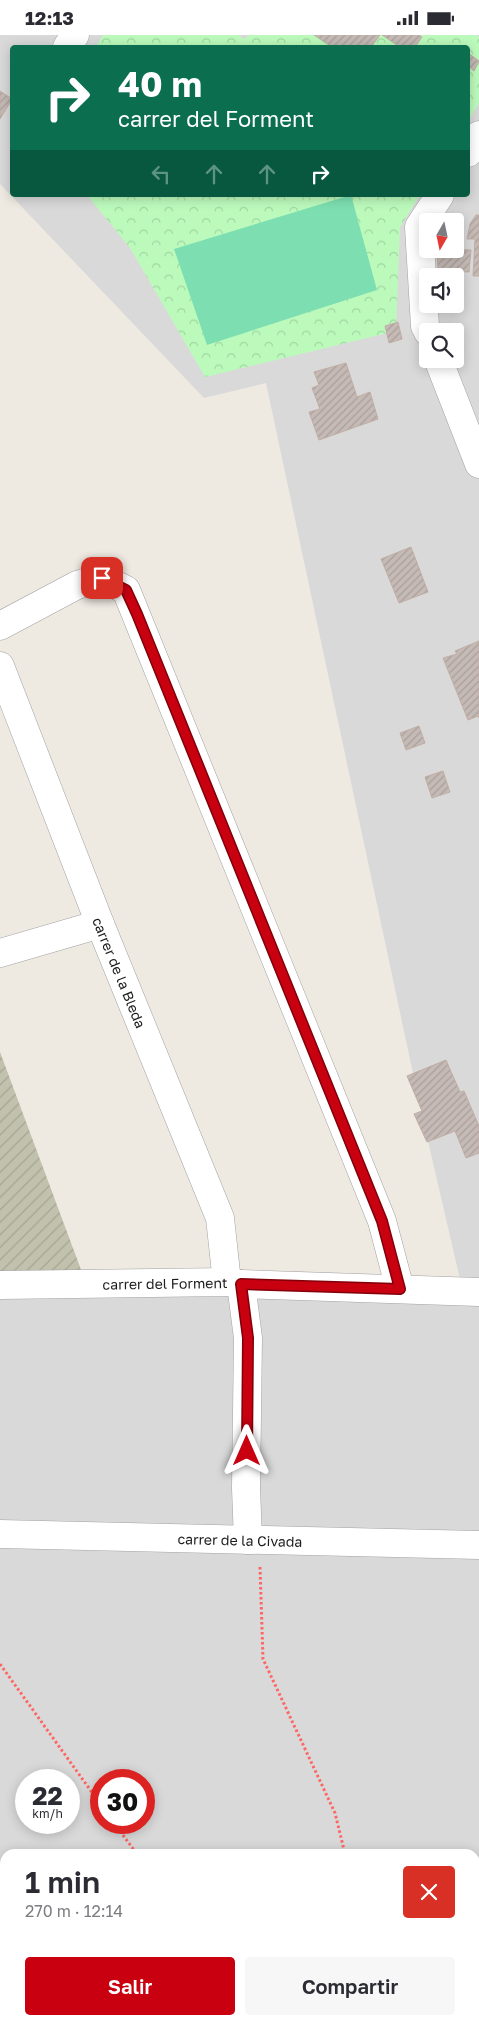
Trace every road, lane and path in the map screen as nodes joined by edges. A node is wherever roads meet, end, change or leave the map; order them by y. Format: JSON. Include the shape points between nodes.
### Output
{"nodes":[{"id":1,"x":479,"y":135,"type":"edge"},
{"id":2,"x":470,"y":150,"type":"edge"},
{"id":3,"x":439,"y":197,"type":"edge"},
{"id":4,"x":425,"y":323,"type":"edge"},
{"id":5,"x":442,"y":368,"type":"edge"},
{"id":6,"x":479,"y":463,"type":"edge"},
{"id":7,"x":0,"y":625,"type":"edge"},
{"id":8,"x":0,"y":666,"type":"edge"},
{"id":9,"x":100,"y":924,"type":"junction"},
{"id":10,"x":0,"y":953,"type":"edge"},
{"id":11,"x":234,"y":1283,"type":"junction"},
{"id":12,"x":0,"y":1285,"type":"edge"},
{"id":13,"x":400,"y":1289,"type":"junction"},
{"id":14,"x":479,"y":1292,"type":"edge"},
{"id":15,"x":0,"y":1534,"type":"edge"},
{"id":16,"x":255,"y":1541,"type":"junction"},
{"id":17,"x":479,"y":1545,"type":"edge"},
{"id":18,"x":0,"y":1664,"type":"edge"},
{"id":19,"x":90,"y":1790,"type":"edge"},
{"id":20,"x":122,"y":1834,"type":"edge"},
{"id":21,"x":133,"y":1849,"type":"edge"},
{"id":22,"x":344,"y":1849,"type":"edge"}],
"edges":[{"from":1,"to":2,"type":"street"},
{"from":3,"to":4,"type":"street","via":[[419,227]]},
{"from":5,"to":6,"type":"street"},
{"from":7,"to":13,"type":"street","via":[[77,585],[102,578],[126,590],[382,1221]]},
{"from":8,"to":9,"type":"street","name":"carrer de la Bleda"},
{"from":9,"to":10,"type":"street"},
{"from":9,"to":11,"type":"street","name":"carrer de la Bleda","via":[[220,1218]]},
{"from":11,"to":12,"type":"street","name":"carrer del Forment"},
{"from":11,"to":13,"type":"street","name":"carrer del Forment"},
{"from":11,"to":16,"type":"street","name":"carrer de la Bleda","via":[[248,1338],[246,1488]]},
{"from":13,"to":14,"type":"street","name":"carrer del Forment"},
{"from":15,"to":16,"type":"street","name":"carrer de la Civada"},
{"from":16,"to":17,"type":"street","name":"carrer de la Civada"},
{"from":16,"to":22,"type":"path","via":[[260,1574],[263,1659],[335,1813]]},
{"from":18,"to":19,"type":"path"},
{"from":20,"to":21,"type":"path"}]}
